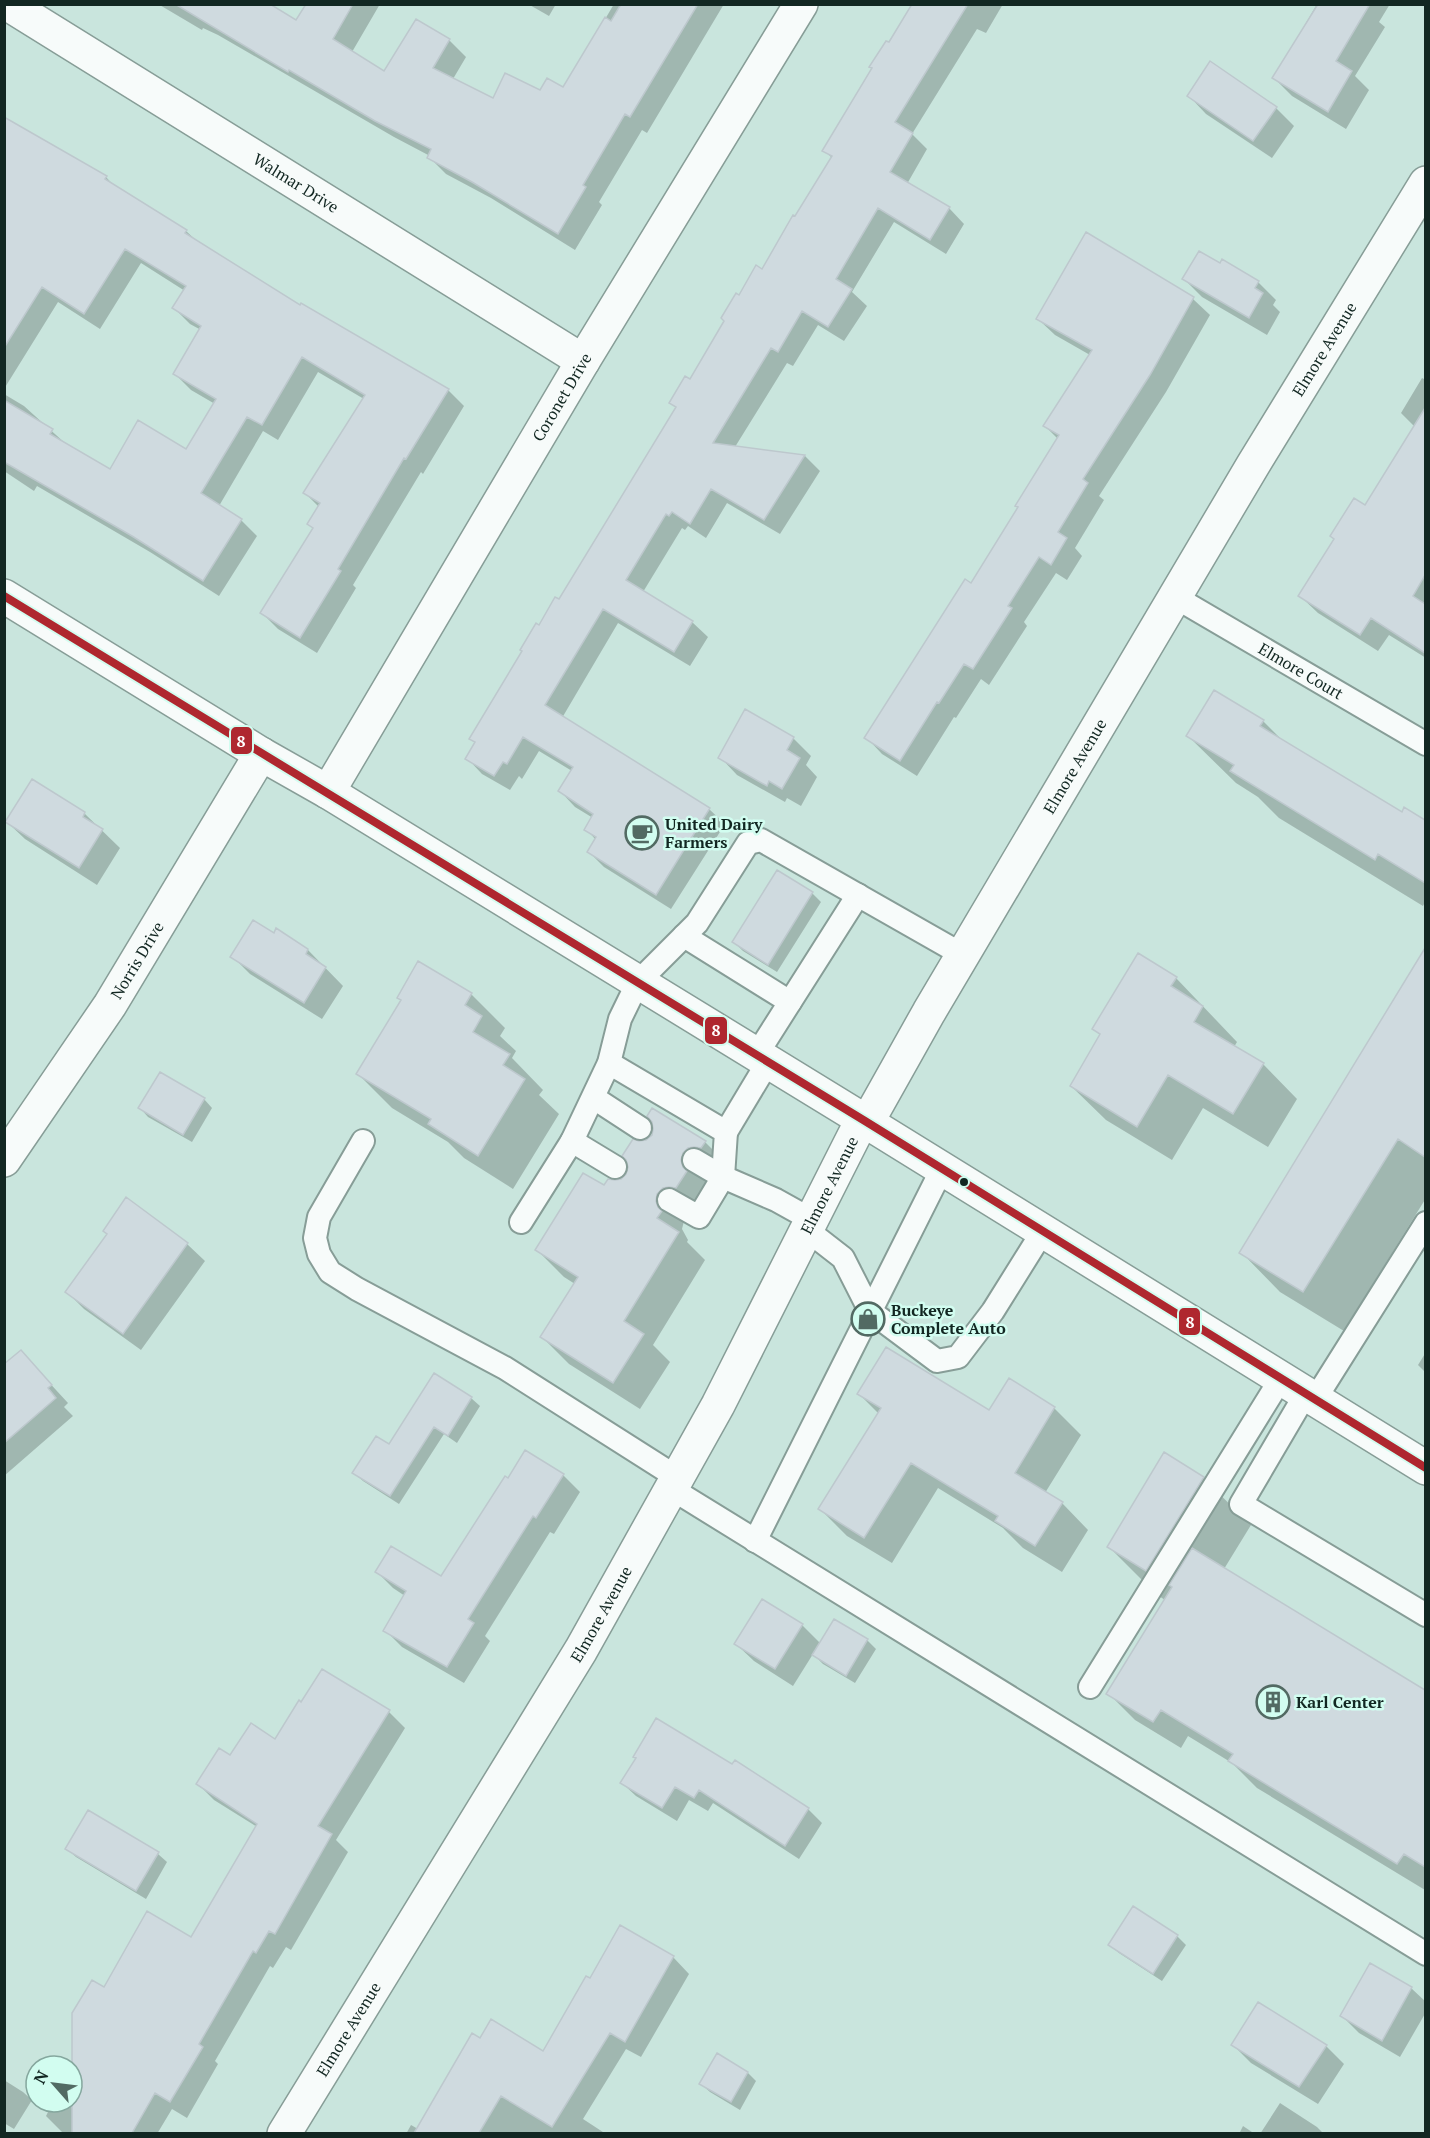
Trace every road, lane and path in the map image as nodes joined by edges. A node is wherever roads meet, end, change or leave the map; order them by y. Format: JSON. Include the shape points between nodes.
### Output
{"nodes":[{"id":1,"x":8,"y":4,"type":"edge"},
{"id":2,"x":801,"y":4,"type":"edge"},
{"id":3,"x":1425,"y":183,"type":"edge"},
{"id":4,"x":583,"y":361,"type":"junction"},
{"id":5,"x":4,"y":596,"type":"edge"},
{"id":6,"x":1175,"y":597,"type":"junction"},
{"id":7,"x":1425,"y":744,"type":"edge"},
{"id":8,"x":261,"y":754,"type":"junction"},
{"id":9,"x":328,"y":792,"type":"junction"},
{"id":10,"x":858,"y":895,"type":"junction"},
{"id":11,"x":684,"y":936,"type":"junction"},
{"id":12,"x":963,"y":955,"type":"junction"},
{"id":13,"x":638,"y":982,"type":"junction"},
{"id":14,"x":790,"y":1002,"type":"junction"},
{"id":15,"x":762,"y":1058,"type":"junction"},
{"id":16,"x":609,"y":1063,"type":"junction"},
{"id":17,"x":594,"y":1098,"type":"junction"},
{"id":18,"x":865,"y":1121,"type":"junction"},
{"id":19,"x":640,"y":1128,"type":"dead end"},
{"id":20,"x":726,"y":1132,"type":"junction"},
{"id":21,"x":363,"y":1141,"type":"dead end"},
{"id":22,"x":572,"y":1141,"type":"junction"},
{"id":23,"x":4,"y":1160,"type":"edge"},
{"id":24,"x":694,"y":1160,"type":"dead end"},
{"id":25,"x":615,"y":1167,"type":"dead end"},
{"id":26,"x":942,"y":1169,"type":"junction"},
{"id":27,"x":723,"y":1177,"type":"junction"},
{"id":28,"x":669,"y":1200,"type":"dead end"},
{"id":29,"x":521,"y":1222,"type":"dead end"},
{"id":30,"x":1425,"y":1223,"type":"edge"},
{"id":31,"x":809,"y":1225,"type":"junction"},
{"id":32,"x":1043,"y":1231,"type":"junction"},
{"id":33,"x":870,"y":1311,"type":"junction"},
{"id":34,"x":1300,"y":1392,"type":"junction"},
{"id":35,"x":1425,"y":1468,"type":"edge"},
{"id":36,"x":675,"y":1483,"type":"junction"},
{"id":37,"x":755,"y":1540,"type":"junction"},
{"id":38,"x":1425,"y":1615,"type":"edge"},
{"id":39,"x":1090,"y":1687,"type":"dead end"},
{"id":40,"x":1425,"y":1954,"type":"edge"},
{"id":41,"x":284,"y":2133,"type":"edge"}],
"edges":[{"from":1,"to":4,"type":"street","name":"Walmar Drive"},
{"from":2,"to":4,"type":"street","name":"Coronet Drive"},
{"from":3,"to":6,"type":"street","name":"Elmore Avenue"},
{"from":4,"to":9,"type":"street","name":"Coronet Drive"},
{"from":5,"to":8,"type":"street"},
{"from":6,"to":7,"type":"lane","name":"Elmore Court"},
{"from":6,"to":12,"type":"street","name":"Elmore Avenue"},
{"from":8,"to":9,"type":"street"},
{"from":8,"to":23,"type":"street","name":"Norris Drive","via":[[110,1005]]},
{"from":9,"to":13,"type":"street"},
{"from":10,"to":11,"type":"lane","via":[[761,840],[748,843],[697,923]]},
{"from":10,"to":12,"type":"lane"},
{"from":10,"to":14,"type":"lane"},
{"from":11,"to":13,"type":"lane"},
{"from":11,"to":14,"type":"lane"},
{"from":12,"to":18,"type":"street","name":"Elmore Avenue"},
{"from":13,"to":15,"type":"street"},
{"from":13,"to":16,"type":"lane","via":[[620,1019]]},
{"from":14,"to":15,"type":"lane"},
{"from":15,"to":18,"type":"street"},
{"from":15,"to":20,"type":"lane"},
{"from":16,"to":17,"type":"lane"},
{"from":16,"to":20,"type":"lane"},
{"from":17,"to":19,"type":"lane"},
{"from":17,"to":22,"type":"lane"},
{"from":18,"to":26,"type":"street"},
{"from":18,"to":31,"type":"street","name":"Elmore Avenue"},
{"from":20,"to":27,"type":"lane"},
{"from":21,"to":36,"type":"lane","via":[[319,1217],[315,1238],[330,1272],[505,1368]]},
{"from":22,"to":25,"type":"lane"},
{"from":22,"to":29,"type":"lane"},
{"from":24,"to":27,"type":"lane"},
{"from":26,"to":32,"type":"street"},
{"from":26,"to":33,"type":"lane"},
{"from":27,"to":28,"type":"lane","via":[[699,1217]]},
{"from":27,"to":31,"type":"lane","via":[[776,1200]]},
{"from":30,"to":34,"type":"lane"},
{"from":31,"to":33,"type":"lane","via":[[843,1258]]},
{"from":31,"to":36,"type":"street","name":"Elmore Avenue"},
{"from":32,"to":33,"type":"lane","via":[[993,1311],[958,1357],[938,1361]]},
{"from":32,"to":34,"type":"street"},
{"from":33,"to":37,"type":"lane"},
{"from":34,"to":35,"type":"street"},
{"from":34,"to":38,"type":"lane","via":[[1241,1504]]},
{"from":34,"to":39,"type":"lane"},
{"from":36,"to":37,"type":"lane"},
{"from":36,"to":41,"type":"street","name":"Elmore Avenue","via":[[574,1663]]},
{"from":37,"to":40,"type":"lane"}]}
